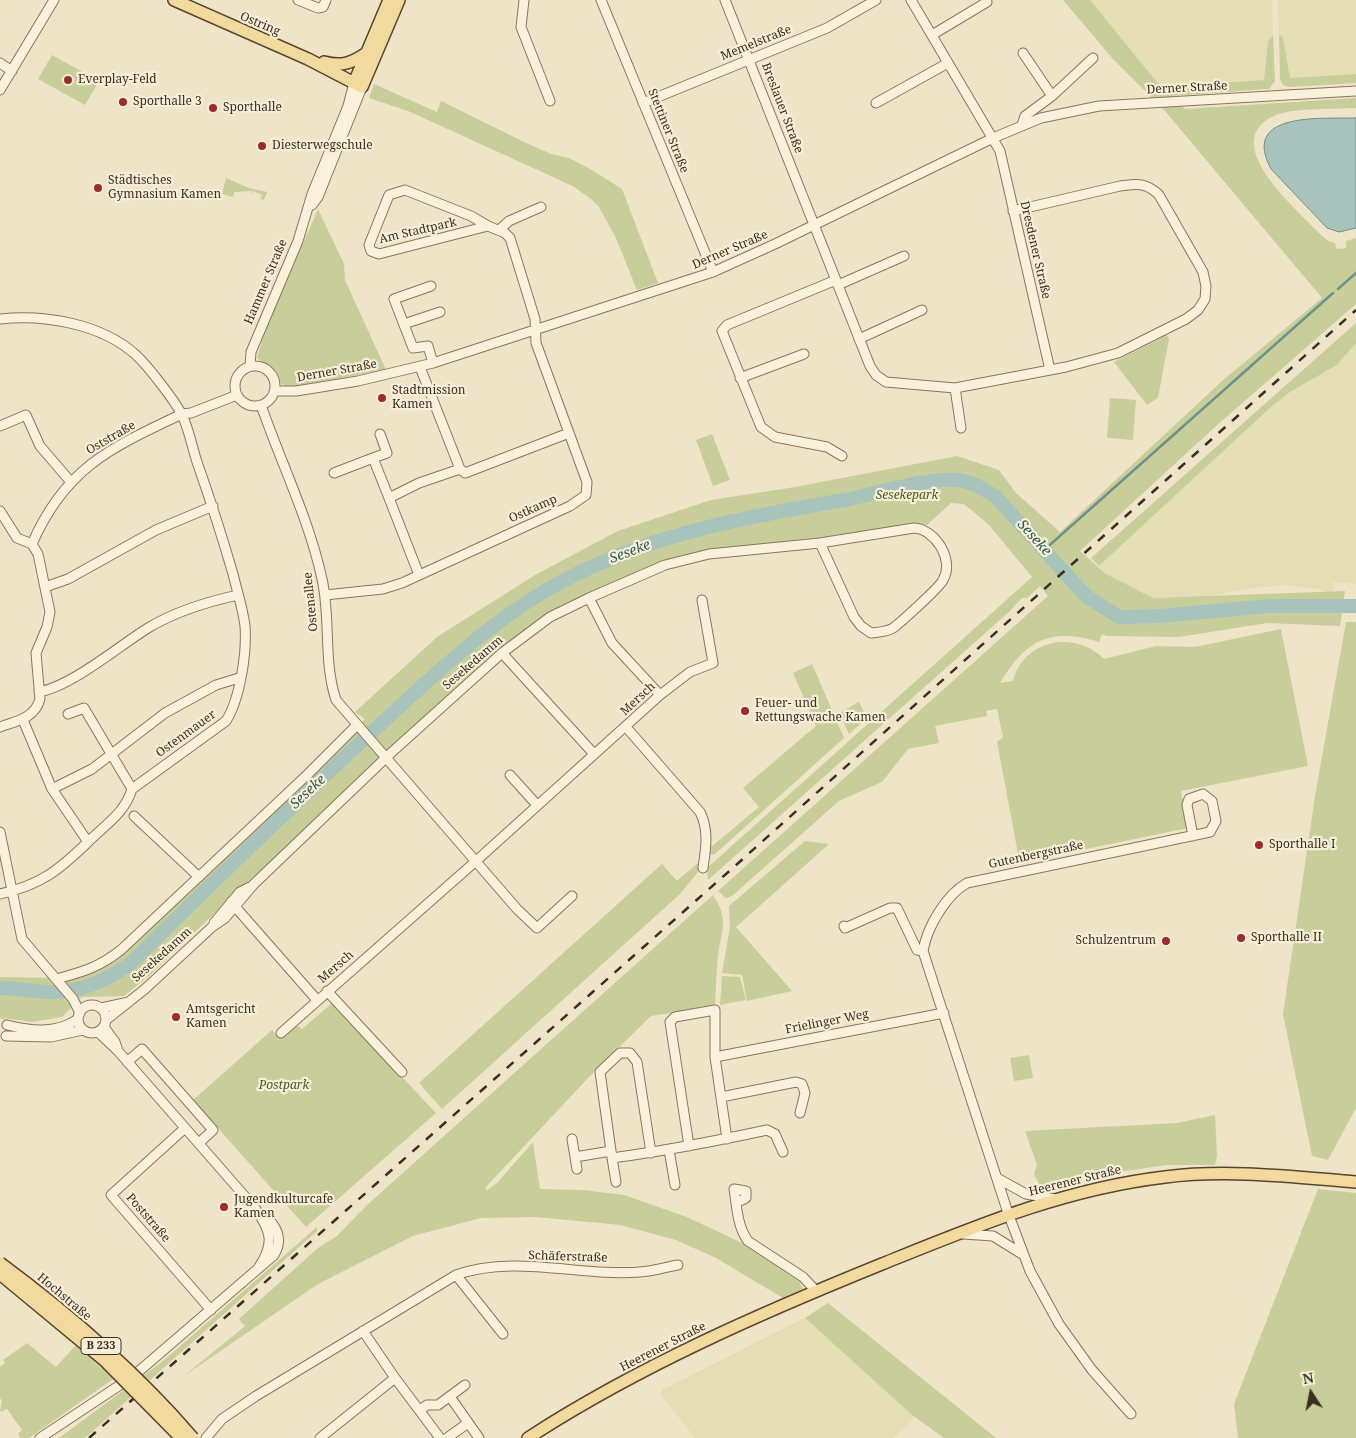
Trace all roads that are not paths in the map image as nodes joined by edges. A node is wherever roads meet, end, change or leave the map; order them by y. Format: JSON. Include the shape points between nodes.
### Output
{"nodes":[{"id":1,"x":54,"y":0,"type":"edge"},
{"id":2,"x":174,"y":0,"type":"edge"},
{"id":3,"x":298,"y":0,"type":"edge"},
{"id":4,"x":326,"y":0,"type":"edge"},
{"id":5,"x":389,"y":0,"type":"edge"},
{"id":6,"x":399,"y":0,"type":"edge"},
{"id":7,"x":524,"y":0,"type":"edge"},
{"id":8,"x":601,"y":0,"type":"edge"},
{"id":9,"x":725,"y":0,"type":"edge"},
{"id":10,"x":876,"y":0,"type":"edge"},
{"id":11,"x":911,"y":0,"type":"edge"},
{"id":12,"x":987,"y":2,"type":"dead end"},
{"id":13,"x":932,"y":35,"type":"junction"},
{"id":14,"x":368,"y":52,"type":"junction"},
{"id":15,"x":1023,"y":52,"type":"dead end"},
{"id":16,"x":749,"y":58,"type":"junction"},
{"id":17,"x":1093,"y":58,"type":"dead end"},
{"id":18,"x":308,"y":59,"type":"junction"},
{"id":19,"x":0,"y":63,"type":"edge"},
{"id":20,"x":948,"y":63,"type":"junction"},
{"id":21,"x":338,"y":66,"type":"junction"},
{"id":22,"x":12,"y":71,"type":"junction"},
{"id":23,"x":360,"y":81,"type":"junction"},
{"id":24,"x":0,"y":90,"type":"edge"},
{"id":25,"x":1356,"y":91,"type":"edge"},
{"id":26,"x":1052,"y":96,"type":"junction"},
{"id":27,"x":550,"y":101,"type":"dead end"},
{"id":28,"x":643,"y":102,"type":"junction"},
{"id":29,"x":876,"y":103,"type":"dead end"},
{"id":30,"x":1022,"y":125,"type":"junction"},
{"id":31,"x":993,"y":138,"type":"junction"},
{"id":32,"x":541,"y":207,"type":"dead end"},
{"id":33,"x":1013,"y":211,"type":"junction"},
{"id":34,"x":814,"y":225,"type":"junction"},
{"id":35,"x":488,"y":226,"type":"junction"},
{"id":36,"x":499,"y":230,"type":"junction"},
{"id":37,"x":904,"y":256,"type":"dead end"},
{"id":38,"x":713,"y":272,"type":"junction"},
{"id":39,"x":837,"y":283,"type":"junction"},
{"id":40,"x":431,"y":286,"type":"dead end"},
{"id":41,"x":922,"y":310,"type":"dead end"},
{"id":42,"x":440,"y":312,"type":"dead end"},
{"id":43,"x":0,"y":319,"type":"edge"},
{"id":44,"x":404,"y":324,"type":"junction"},
{"id":45,"x":535,"y":332,"type":"junction"},
{"id":46,"x":859,"y":339,"type":"junction"},
{"id":47,"x":804,"y":354,"type":"dead end"},
{"id":48,"x":433,"y":363,"type":"junction"},
{"id":49,"x":250,"y":366,"type":"junction"},
{"id":50,"x":420,"y":367,"type":"junction"},
{"id":51,"x":1050,"y":370,"type":"junction"},
{"id":52,"x":740,"y":378,"type":"junction"},
{"id":53,"x":955,"y":388,"type":"junction"},
{"id":54,"x":275,"y":391,"type":"junction"},
{"id":55,"x":237,"y":395,"type":"junction"},
{"id":56,"x":261,"y":405,"type":"junction"},
{"id":57,"x":182,"y":414,"type":"junction"},
{"id":58,"x":0,"y":426,"type":"edge"},
{"id":59,"x":961,"y":428,"type":"dead end"},
{"id":60,"x":569,"y":433,"type":"junction"},
{"id":61,"x":380,"y":434,"type":"dead end"},
{"id":62,"x":842,"y":456,"type":"dead end"},
{"id":63,"x":373,"y":458,"type":"junction"},
{"id":64,"x":460,"y":469,"type":"junction"},
{"id":65,"x":334,"y":473,"type":"dead end"},
{"id":66,"x":70,"y":481,"type":"junction"},
{"id":67,"x":389,"y":498,"type":"junction"},
{"id":68,"x":213,"y":506,"type":"junction"},
{"id":69,"x":0,"y":511,"type":"edge"},
{"id":70,"x":820,"y":543,"type":"junction"},
{"id":71,"x":32,"y":544,"type":"junction"},
{"id":72,"x":420,"y":575,"type":"junction"},
{"id":73,"x":45,"y":587,"type":"junction"},
{"id":74,"x":238,"y":595,"type":"junction"},
{"id":75,"x":325,"y":595,"type":"junction"},
{"id":76,"x":589,"y":598,"type":"junction"},
{"id":77,"x":702,"y":600,"type":"dead end"},
{"id":78,"x":502,"y":653,"type":"junction"},
{"id":79,"x":239,"y":678,"type":"junction"},
{"id":80,"x":39,"y":692,"type":"junction"},
{"id":81,"x":660,"y":695,"type":"junction"},
{"id":82,"x":68,"y":714,"type":"dead end"},
{"id":83,"x":23,"y":720,"type":"junction"},
{"id":84,"x":0,"y":727,"type":"edge"},
{"id":85,"x":626,"y":727,"type":"junction"},
{"id":86,"x":360,"y":728,"type":"junction"},
{"id":87,"x":111,"y":753,"type":"junction"},
{"id":88,"x":594,"y":754,"type":"junction"},
{"id":89,"x":386,"y":757,"type":"junction"},
{"id":90,"x":510,"y":775,"type":"dead end"},
{"id":91,"x":52,"y":789,"type":"junction"},
{"id":92,"x":132,"y":789,"type":"junction"},
{"id":93,"x":537,"y":806,"type":"junction"},
{"id":94,"x":134,"y":816,"type":"dead end"},
{"id":95,"x":0,"y":832,"type":"edge"},
{"id":96,"x":1193,"y":836,"type":"junction"},
{"id":97,"x":88,"y":842,"type":"junction"},
{"id":98,"x":2,"y":857,"type":"edge"},
{"id":99,"x":476,"y":861,"type":"junction"},
{"id":100,"x":702,"y":868,"type":"dead end"},
{"id":101,"x":199,"y":877,"type":"junction"},
{"id":102,"x":12,"y":892,"type":"junction"},
{"id":103,"x":0,"y":894,"type":"edge"},
{"id":104,"x":572,"y":896,"type":"dead end"},
{"id":105,"x":234,"y":905,"type":"junction"},
{"id":106,"x":844,"y":926,"type":"dead end"},
{"id":107,"x":923,"y":951,"type":"junction"},
{"id":108,"x":58,"y":982,"type":"junction"},
{"id":109,"x":326,"y":991,"type":"junction"},
{"id":110,"x":73,"y":999,"type":"junction"},
{"id":111,"x":317,"y":1000,"type":"junction"},
{"id":112,"x":129,"y":1002,"type":"junction"},
{"id":113,"x":88,"y":1006,"type":"junction"},
{"id":114,"x":101,"y":1008,"type":"junction"},
{"id":115,"x":944,"y":1013,"type":"junction"},
{"id":116,"x":79,"y":1016,"type":"junction"},
{"id":117,"x":3,"y":1023,"type":"edge"},
{"id":118,"x":103,"y":1026,"type":"junction"},
{"id":119,"x":83,"y":1030,"type":"junction"},
{"id":120,"x":281,"y":1033,"type":"dead end"},
{"id":121,"x":3,"y":1038,"type":"edge"},
{"id":122,"x":715,"y":1057,"type":"junction"},
{"id":123,"x":127,"y":1062,"type":"junction"},
{"id":124,"x":402,"y":1072,"type":"dead end"},
{"id":125,"x":721,"y":1097,"type":"junction"},
{"id":126,"x":800,"y":1113,"type":"dead end"},
{"id":127,"x":185,"y":1128,"type":"junction"},
{"id":128,"x":572,"y":1139,"type":"dead end"},
{"id":129,"x":727,"y":1139,"type":"junction"},
{"id":130,"x":199,"y":1143,"type":"junction"},
{"id":131,"x":689,"y":1146,"type":"junction"},
{"id":132,"x":669,"y":1150,"type":"junction"},
{"id":133,"x":783,"y":1152,"type":"dead end"},
{"id":134,"x":651,"y":1153,"type":"junction"},
{"id":135,"x":612,"y":1155,"type":"junction"},
{"id":136,"x":575,"y":1156,"type":"junction"},
{"id":137,"x":577,"y":1169,"type":"dead end"},
{"id":138,"x":997,"y":1178,"type":"junction"},
{"id":139,"x":616,"y":1182,"type":"dead end"},
{"id":140,"x":1356,"y":1182,"type":"edge"},
{"id":141,"x":675,"y":1185,"type":"dead end"},
{"id":142,"x":1055,"y":1199,"type":"junction"},
{"id":143,"x":736,"y":1203,"type":"dead end"},
{"id":144,"x":1008,"y":1213,"type":"junction"},
{"id":145,"x":956,"y":1234,"type":"junction"},
{"id":146,"x":1023,"y":1254,"type":"junction"},
{"id":147,"x":0,"y":1263,"type":"edge"},
{"id":148,"x":678,"y":1265,"type":"dead end"},
{"id":149,"x":0,"y":1274,"type":"edge"},
{"id":150,"x":456,"y":1275,"type":"junction"},
{"id":151,"x":816,"y":1291,"type":"junction"},
{"id":152,"x":211,"y":1310,"type":"junction"},
{"id":153,"x":363,"y":1330,"type":"junction"},
{"id":154,"x":503,"y":1334,"type":"dead end"},
{"id":155,"x":138,"y":1372,"type":"dead end"},
{"id":156,"x":395,"y":1378,"type":"junction"},
{"id":157,"x":120,"y":1385,"type":"dead end"},
{"id":158,"x":465,"y":1385,"type":"dead end"},
{"id":159,"x":453,"y":1401,"type":"dead end"},
{"id":160,"x":420,"y":1410,"type":"junction"},
{"id":161,"x":1131,"y":1414,"type":"dead end"},
{"id":162,"x":468,"y":1423,"type":"junction"},
{"id":163,"x":40,"y":1438,"type":"edge"},
{"id":164,"x":181,"y":1438,"type":"edge"},
{"id":165,"x":193,"y":1438,"type":"edge"},
{"id":166,"x":206,"y":1438,"type":"edge"},
{"id":167,"x":320,"y":1438,"type":"edge"},
{"id":168,"x":440,"y":1438,"type":"edge"},
{"id":169,"x":447,"y":1438,"type":"edge"},
{"id":170,"x":479,"y":1438,"type":"edge"},
{"id":171,"x":528,"y":1438,"type":"edge"}],
"edges":[{"from":1,"to":22,"type":"street"},
{"from":2,"to":18,"type":"main road","name":"Ostring"},
{"from":3,"to":4,"type":"street","via":[[318,8],[323,7]]},
{"from":5,"to":14,"type":"main road"},
{"from":6,"to":23,"type":"main road","name":"Hammer Straße"},
{"from":7,"to":27,"type":"street","via":[[521,27]]},
{"from":8,"to":28,"type":"street","name":"Stettiner Straße"},
{"from":9,"to":16,"type":"street","name":"Breslauer Straße"},
{"from":10,"to":16,"type":"street","name":"Memelstraße","via":[[827,28]]},
{"from":11,"to":13,"type":"street","name":"Dresdener Straße"},
{"from":12,"to":13,"type":"street"},
{"from":13,"to":20,"type":"street","name":"Dresdener Straße"},
{"from":14,"to":21,"type":"main road","via":[[353,63]]},
{"from":14,"to":23,"type":"main road"},
{"from":15,"to":26,"type":"street"},
{"from":16,"to":28,"type":"street","name":"Memelstraße"},
{"from":16,"to":34,"type":"street","name":"Breslauer Straße"},
{"from":17,"to":26,"type":"street","name":"Derner Straße"},
{"from":18,"to":21,"type":"main road","name":"Ostring"},
{"from":18,"to":23,"type":"main road","name":"Ostring"},
{"from":19,"to":22,"type":"street"},
{"from":20,"to":29,"type":"street"},
{"from":20,"to":31,"type":"street","name":"Dresdener Straße"},
{"from":21,"to":23,"type":"main road","name":"Ostring"},
{"from":22,"to":24,"type":"street"},
{"from":23,"to":49,"type":"street","name":"Hammer Straße","via":[[251,352]]},
{"from":25,"to":30,"type":"street","name":"Derner Straße","via":[[1081,108]]},
{"from":26,"to":30,"type":"street","name":"Derner Straße","via":[[1025,116]]},
{"from":28,"to":38,"type":"street","name":"Stettiner Straße"},
{"from":30,"to":31,"type":"street","name":"Derner Straße"},
{"from":31,"to":33,"type":"street","name":"Dresdener Straße","via":[[1000,151]]},
{"from":31,"to":34,"type":"street","name":"Derner Straße"},
{"from":32,"to":36,"type":"street","via":[[509,221]]},
{"from":33,"to":51,"type":"street","name":"Dresdener Straße"},
{"from":33,"to":51,"type":"street","name":"Breslauer Straße","via":[[1120,186],[1142,184],[1159,195],[1204,272],[1205,299],[1198,310],[1186,319],[1118,353]]},
{"from":34,"to":38,"type":"street","name":"Derner Straße"},
{"from":34,"to":39,"type":"street","name":"Breslauer Straße"},
{"from":35,"to":35,"type":"street","name":"Am Stadtpark","via":[[386,253],[374,253],[369,245],[389,195],[405,190]]},
{"from":35,"to":36,"type":"street","name":"Am Stadtpark"},
{"from":36,"to":45,"type":"street","via":[[510,238],[535,319]]},
{"from":37,"to":39,"type":"street"},
{"from":38,"to":45,"type":"street","name":"Derner Straße"},
{"from":39,"to":46,"type":"street","name":"Breslauer Straße"},
{"from":39,"to":52,"type":"street","via":[[727,325],[722,331]]},
{"from":40,"to":44,"type":"street","via":[[394,299]]},
{"from":41,"to":46,"type":"street"},
{"from":42,"to":44,"type":"street"},
{"from":43,"to":57,"type":"street","name":"Ostenmauer","via":[[46,319],[68,323],[112,340],[140,360]]},
{"from":44,"to":48,"type":"street","via":[[413,348],[428,346]]},
{"from":45,"to":48,"type":"street","name":"Derner Straße"},
{"from":45,"to":60,"type":"street","name":"Ostkamp","via":[[536,343]]},
{"from":46,"to":53,"type":"street","name":"Breslauer Straße","via":[[876,376],[886,382]]},
{"from":47,"to":52,"type":"street"},
{"from":48,"to":50,"type":"street","name":"Derner Straße"},
{"from":49,"to":54,"type":"street","via":[[269,372]]},
{"from":49,"to":55,"type":"street","name":"Hammer Straße","via":[[237,378]]},
{"from":50,"to":54,"type":"street","name":"Derner Straße","via":[[358,381],[296,391]]},
{"from":50,"to":64,"type":"street"},
{"from":51,"to":53,"type":"street","name":"Breslauer Straße"},
{"from":52,"to":62,"type":"street","via":[[756,419],[768,433],[826,447]]},
{"from":53,"to":59,"type":"street"},
{"from":54,"to":56,"type":"street"},
{"from":55,"to":56,"type":"street","via":[[248,405]]},
{"from":55,"to":57,"type":"street","name":"Oststraße"},
{"from":56,"to":75,"type":"street","name":"Ostenallee","via":[[318,561]]},
{"from":57,"to":66,"type":"street","name":"Oststraße","via":[[102,455]]},
{"from":57,"to":68,"type":"street","name":"Ostenmauer"},
{"from":58,"to":66,"type":"street","via":[[26,415],[40,446]]},
{"from":60,"to":64,"type":"street","via":[[465,473]]},
{"from":60,"to":72,"type":"street","name":"Ostkamp","via":[[587,482],[583,500]]},
{"from":61,"to":63,"type":"street","via":[[387,453]]},
{"from":63,"to":65,"type":"street"},
{"from":63,"to":67,"type":"street"},
{"from":64,"to":67,"type":"street","via":[[419,483]]},
{"from":66,"to":71,"type":"street","name":"Oststraße","via":[[49,509]]},
{"from":67,"to":72,"type":"street"},
{"from":68,"to":73,"type":"street","via":[[156,530],[68,579]]},
{"from":68,"to":74,"type":"street","name":"Ostenmauer"},
{"from":69,"to":71,"type":"street","via":[[17,538]]},
{"from":70,"to":70,"type":"street","name":"Sesekedamm","via":[[854,617],[871,633],[893,628],[944,580],[944,554],[936,538],[921,528]]},
{"from":70,"to":76,"type":"street","name":"Sesekedamm","via":[[710,554],[665,565]]},
{"from":71,"to":73,"type":"street","via":[[38,554]]},
{"from":72,"to":75,"type":"street","name":"Ostkamp","via":[[383,589]]},
{"from":73,"to":80,"type":"street","via":[[50,618],[35,661]]},
{"from":74,"to":79,"type":"street","name":"Ostenmauer","via":[[245,644]]},
{"from":74,"to":80,"type":"street","via":[[184,610],[149,628],[56,688]]},
{"from":75,"to":86,"type":"street","name":"Ostenallee","via":[[332,688],[336,700]]},
{"from":76,"to":78,"type":"street","name":"Sesekedamm","via":[[550,617]]},
{"from":76,"to":81,"type":"street","via":[[612,643]]},
{"from":77,"to":81,"type":"street","name":"Mersch","via":[[713,664],[690,672]]},
{"from":78,"to":88,"type":"street"},
{"from":78,"to":89,"type":"street","name":"Sesekedamm"},
{"from":79,"to":87,"type":"street","via":[[191,698],[142,728]]},
{"from":79,"to":92,"type":"street","name":"Ostenmauer","via":[[226,722]]},
{"from":80,"to":83,"type":"street","via":[[38,706]]},
{"from":81,"to":85,"type":"street","name":"Mersch"},
{"from":82,"to":87,"type":"street","via":[[84,708]]},
{"from":83,"to":84,"type":"street"},
{"from":83,"to":91,"type":"street"},
{"from":85,"to":88,"type":"street","name":"Mersch"},
{"from":85,"to":100,"type":"street","via":[[700,812],[707,837]]},
{"from":86,"to":89,"type":"street","name":"Ostenallee"},
{"from":86,"to":101,"type":"street"},
{"from":87,"to":91,"type":"street","via":[[92,770]]},
{"from":87,"to":92,"type":"street"},
{"from":88,"to":93,"type":"street","name":"Mersch"},
{"from":89,"to":99,"type":"street","name":"Ostenallee"},
{"from":89,"to":105,"type":"street","name":"Sesekedamm","via":[[254,884],[240,892]]},
{"from":90,"to":93,"type":"street"},
{"from":91,"to":97,"type":"street"},
{"from":92,"to":97,"type":"street","name":"Ostenmauer","via":[[129,800]]},
{"from":93,"to":99,"type":"street","name":"Mersch"},
{"from":94,"to":101,"type":"street"},
{"from":95,"to":98,"type":"street"},
{"from":96,"to":96,"type":"street","name":"Gutenbergstraße","via":[[1210,832],[1215,826],[1212,801],[1203,794],[1189,799],[1187,805]]},
{"from":96,"to":107,"type":"street","name":"Gutenbergstraße","via":[[967,883],[951,895],[934,923]]},
{"from":97,"to":102,"type":"street","name":"Ostenmauer","via":[[55,872]]},
{"from":98,"to":102,"type":"street"},
{"from":99,"to":104,"type":"street","via":[[537,928]]},
{"from":99,"to":109,"type":"street","name":"Mersch"},
{"from":101,"to":108,"type":"street","via":[[104,964]]},
{"from":102,"to":103,"type":"street","name":"Ostenmauer"},
{"from":102,"to":108,"type":"street","via":[[22,939]]},
{"from":105,"to":111,"type":"street"},
{"from":105,"to":112,"type":"street","name":"Sesekedamm"},
{"from":106,"to":107,"type":"street","via":[[897,908],[917,950]]},
{"from":107,"to":115,"type":"street"},
{"from":108,"to":110,"type":"street"},
{"from":109,"to":111,"type":"street","name":"Mersch"},
{"from":109,"to":124,"type":"street"},
{"from":110,"to":113,"type":"street"},
{"from":110,"to":116,"type":"street"},
{"from":111,"to":120,"type":"street","name":"Mersch"},
{"from":112,"to":114,"type":"street"},
{"from":112,"to":118,"type":"street","name":"Sesekedamm"},
{"from":113,"to":114,"type":"street"},
{"from":113,"to":116,"type":"street"},
{"from":114,"to":118,"type":"street"},
{"from":115,"to":122,"type":"street","name":"Frielinger Weg"},
{"from":115,"to":138,"type":"street"},
{"from":116,"to":117,"type":"street","via":[[62,1027],[49,1030]]},
{"from":116,"to":119,"type":"street"},
{"from":117,"to":121,"type":"street"},
{"from":118,"to":119,"type":"street","via":[[90,1033]]},
{"from":118,"to":123,"type":"street"},
{"from":119,"to":121,"type":"street","via":[[51,1036]]},
{"from":122,"to":125,"type":"street"},
{"from":122,"to":131,"type":"street","via":[[715,1010],[671,1019]]},
{"from":123,"to":127,"type":"street"},
{"from":123,"to":130,"type":"street","via":[[142,1050],[213,1130]]},
{"from":125,"to":126,"type":"street","via":[[796,1082],[802,1084],[805,1093]]},
{"from":125,"to":129,"type":"street"},
{"from":127,"to":130,"type":"street"},
{"from":127,"to":152,"type":"street","name":"Poststraße","via":[[111,1195]]},
{"from":128,"to":136,"type":"street"},
{"from":129,"to":131,"type":"street"},
{"from":129,"to":133,"type":"street","via":[[767,1130],[775,1134]]},
{"from":130,"to":152,"type":"street","via":[[255,1208],[276,1226],[279,1239],[274,1256]]},
{"from":131,"to":132,"type":"street"},
{"from":132,"to":134,"type":"street"},
{"from":132,"to":141,"type":"street"},
{"from":134,"to":135,"type":"street"},
{"from":134,"to":135,"type":"street","via":[[637,1062],[634,1056],[625,1052],[617,1055],[600,1072]]},
{"from":135,"to":136,"type":"street"},
{"from":135,"to":139,"type":"street"},
{"from":136,"to":137,"type":"street"},
{"from":138,"to":142,"type":"street","via":[[1026,1194]]},
{"from":138,"to":144,"type":"street"},
{"from":140,"to":142,"type":"main road","name":"Heerener Straße","via":[[1263,1175],[1187,1175],[1110,1185]]},
{"from":142,"to":144,"type":"main road","name":"Heerener Straße"},
{"from":143,"to":151,"type":"street","via":[[742,1233],[748,1241],[803,1277]]},
{"from":144,"to":145,"type":"main road","name":"Heerener Straße"},
{"from":144,"to":146,"type":"street"},
{"from":145,"to":146,"type":"street","via":[[993,1236]]},
{"from":145,"to":151,"type":"main road","name":"Heerener Straße"},
{"from":146,"to":161,"type":"street","via":[[1059,1324],[1092,1370]]},
{"from":147,"to":165,"type":"main road","name":"Hochstraße","number":"B 233","bridge":true,"via":[[110,1354]]},
{"from":148,"to":150,"type":"street","name":"Schäferstraße","via":[[640,1272],[508,1267],[470,1270]]},
{"from":149,"to":164,"type":"main road","name":"Hochstraße","number":"B 233","bridge":true,"via":[[104,1360]]},
{"from":150,"to":153,"type":"street","name":"Schäferstraße"},
{"from":150,"to":154,"type":"street"},
{"from":151,"to":171,"type":"main road","name":"Heerener Straße","via":[[630,1379]]},
{"from":152,"to":155,"type":"street"},
{"from":153,"to":156,"type":"street"},
{"from":153,"to":166,"type":"street","name":"Schäferstraße","via":[[222,1419]]},
{"from":156,"to":160,"type":"street"},
{"from":156,"to":167,"type":"street"},
{"from":157,"to":163,"type":"street"},
{"from":158,"to":160,"type":"street","via":[[438,1405],[427,1405]]},
{"from":159,"to":162,"type":"street"},
{"from":160,"to":168,"type":"street"},
{"from":162,"to":169,"type":"street"},
{"from":162,"to":170,"type":"street"}]}
